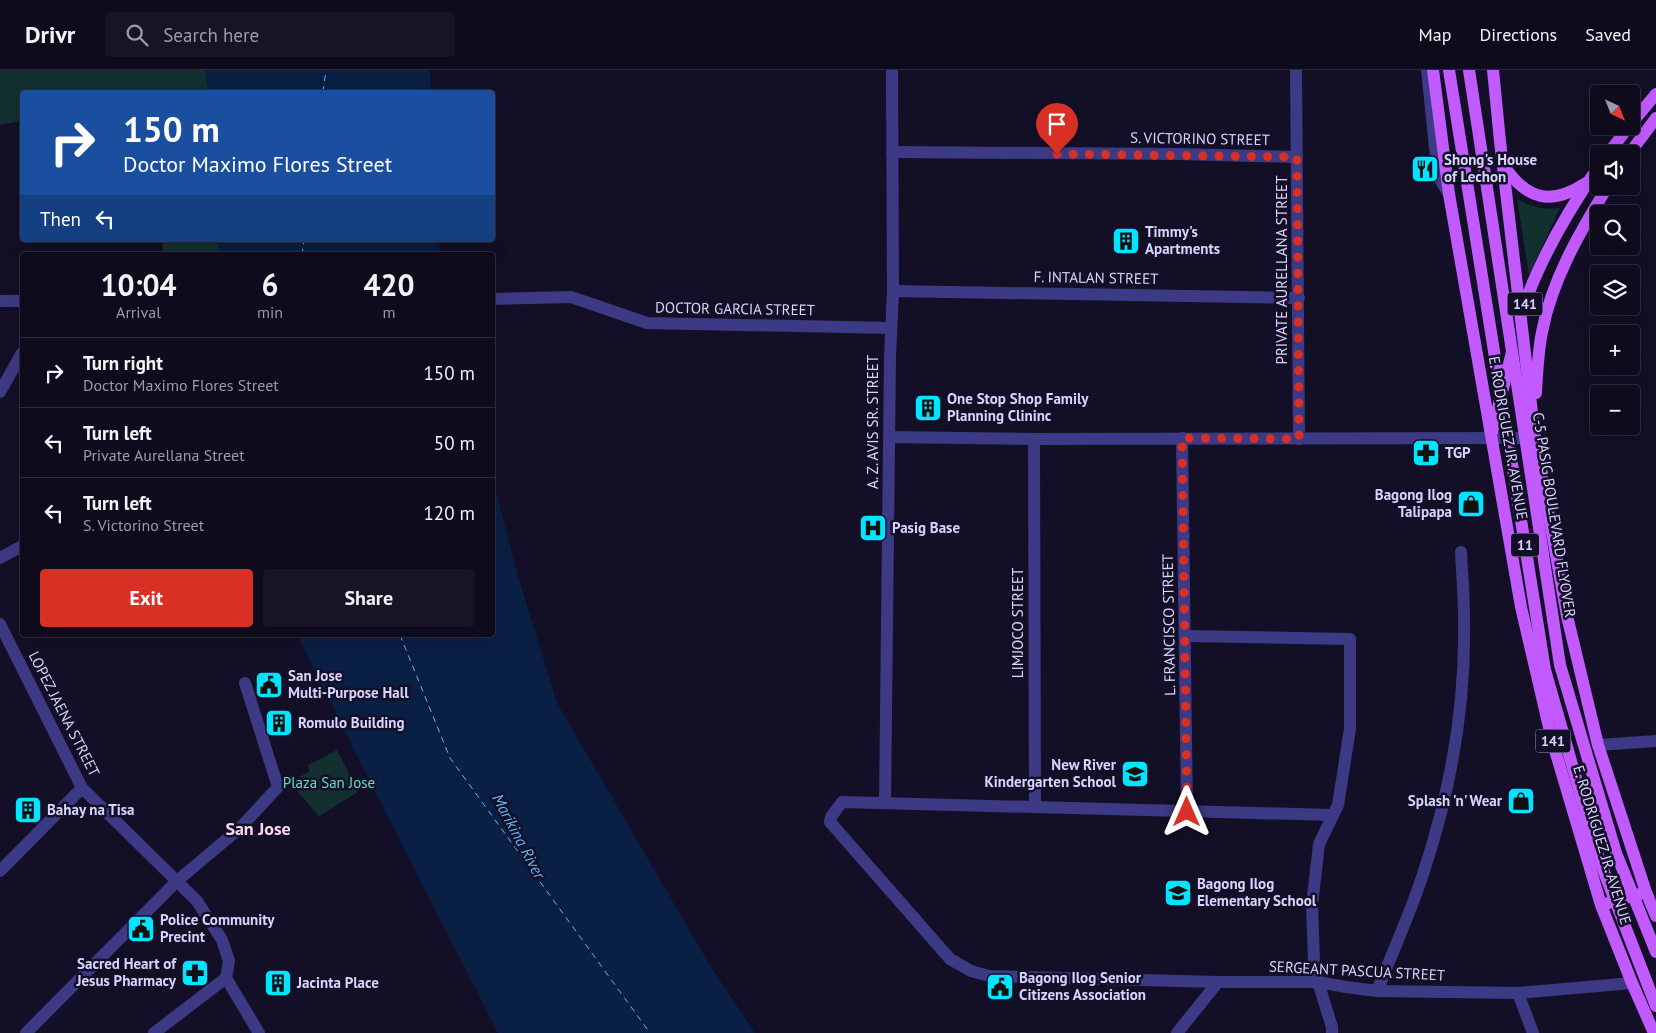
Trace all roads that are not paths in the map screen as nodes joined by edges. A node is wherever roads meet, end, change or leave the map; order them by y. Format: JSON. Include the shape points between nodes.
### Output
{"nodes":[{"id":1,"x":892,"y":70,"type":"edge"},
{"id":2,"x":1296,"y":70,"type":"edge"},
{"id":3,"x":1426,"y":70,"type":"edge"},
{"id":4,"x":1433,"y":70,"type":"edge"},
{"id":5,"x":1448,"y":70,"type":"edge"},
{"id":6,"x":1470,"y":70,"type":"edge"},
{"id":7,"x":1493,"y":70,"type":"edge"},
{"id":8,"x":1656,"y":94,"type":"edge"},
{"id":9,"x":1640,"y":113,"type":"edge"},
{"id":10,"x":1656,"y":118,"type":"edge"},
{"id":11,"x":1622,"y":135,"type":"edge"},
{"id":12,"x":1615,"y":145,"type":"edge"},
{"id":13,"x":1636,"y":145,"type":"edge"},
{"id":14,"x":892,"y":152,"type":"junction"},
{"id":15,"x":1297,"y":157,"type":"junction"},
{"id":16,"x":1503,"y":165,"type":"junction"},
{"id":17,"x":1590,"y":179,"type":"edge"},
{"id":18,"x":1588,"y":182,"type":"junction"},
{"id":19,"x":1449,"y":194,"type":"junction"},
{"id":20,"x":1603,"y":195,"type":"edge"},
{"id":21,"x":893,"y":291,"type":"junction"},
{"id":22,"x":1299,"y":298,"type":"junction"},
{"id":23,"x":495,"y":299,"type":"edge"},
{"id":24,"x":0,"y":300,"type":"edge"},
{"id":25,"x":20,"y":301,"type":"edge"},
{"id":26,"x":1521,"y":315,"type":"junction"},
{"id":27,"x":891,"y":328,"type":"junction"},
{"id":28,"x":20,"y":357,"type":"edge"},
{"id":29,"x":0,"y":392,"type":"edge"},
{"id":30,"x":890,"y":437,"type":"junction"},
{"id":31,"x":1491,"y":437,"type":"junction"},
{"id":32,"x":1182,"y":438,"type":"junction"},
{"id":33,"x":1535,"y":438,"type":"junction"},
{"id":34,"x":1034,"y":439,"type":"junction"},
{"id":35,"x":1299,"y":439,"type":"junction"},
{"id":36,"x":20,"y":547,"type":"edge"},
{"id":37,"x":1461,"y":552,"type":"dead end"},
{"id":38,"x":0,"y":558,"type":"edge"},
{"id":39,"x":0,"y":624,"type":"edge"},
{"id":40,"x":1185,"y":636,"type":"junction"},
{"id":41,"x":245,"y":683,"type":"dead end"},
{"id":42,"x":1656,"y":741,"type":"edge"},
{"id":43,"x":1598,"y":745,"type":"junction"},
{"id":44,"x":82,"y":788,"type":"junction"},
{"id":45,"x":885,"y":803,"type":"junction"},
{"id":46,"x":1035,"y":807,"type":"junction"},
{"id":47,"x":1187,"y":812,"type":"junction"},
{"id":48,"x":1332,"y":815,"type":"junction"},
{"id":49,"x":0,"y":871,"type":"edge"},
{"id":50,"x":177,"y":882,"type":"junction"},
{"id":51,"x":1646,"y":892,"type":"junction"},
{"id":52,"x":1601,"y":906,"type":"junction"},
{"id":53,"x":1656,"y":916,"type":"edge"},
{"id":54,"x":1656,"y":952,"type":"edge"},
{"id":55,"x":226,"y":978,"type":"junction"},
{"id":56,"x":1218,"y":982,"type":"junction"},
{"id":57,"x":1318,"y":982,"type":"junction"},
{"id":58,"x":1632,"y":983,"type":"junction"},
{"id":59,"x":1377,"y":991,"type":"junction"},
{"id":60,"x":1518,"y":992,"type":"junction"},
{"id":61,"x":1656,"y":1006,"type":"edge"},
{"id":62,"x":26,"y":1033,"type":"edge"},
{"id":63,"x":154,"y":1033,"type":"edge"},
{"id":64,"x":259,"y":1033,"type":"edge"},
{"id":65,"x":1177,"y":1033,"type":"edge"},
{"id":66,"x":1332,"y":1033,"type":"edge"},
{"id":67,"x":1533,"y":1033,"type":"edge"},
{"id":68,"x":1654,"y":1033,"type":"edge"}],
"edges":[{"from":1,"to":14,"type":"street","name":"A. Z. AVIS SR. STREET"},
{"from":2,"to":15,"type":"street","name":"PRIVATE AURELLANA STREET"},
{"from":3,"to":19,"type":"street","via":[[1438,176]]},
{"from":4,"to":19,"type":"main road","name":"E. RODRIGUEZ JR. AVENUE","number":"141"},
{"from":5,"to":61,"type":"main road","number":"11","bridge":true,"via":[[1545,670],[1599,859]]},
{"from":6,"to":54,"type":"main road","name":"C-5 PASIG BOULEVARD FLYOVER","number":"11","bridge":true,"via":[[1560,665],[1616,853]]},
{"from":7,"to":16,"type":"main road","name":"E. RODRIGUEZ JR. AVENUE","number":"141"},
{"from":8,"to":9,"type":"main road"},
{"from":10,"to":13,"type":"main road"},
{"from":11,"to":12,"type":"main road"},
{"from":14,"to":15,"type":"street","name":"S. VICTORINO STREET"},
{"from":14,"to":21,"type":"street","name":"A. Z. AVIS SR. STREET"},
{"from":15,"to":22,"type":"street","name":"PRIVATE AURELLANA STREET"},
{"from":16,"to":18,"type":"main road","via":[[1521,187],[1542,196],[1566,194]]},
{"from":16,"to":26,"type":"main road","name":"E. RODRIGUEZ JR. AVENUE","number":"141"},
{"from":17,"to":18,"type":"main road","number":"141"},
{"from":18,"to":26,"type":"main road","number":"141","via":[[1558,228]]},
{"from":19,"to":31,"type":"main road","name":"E. RODRIGUEZ JR. AVENUE","number":"141"},
{"from":20,"to":33,"type":"main road","number":"141","via":[[1568,257],[1547,312],[1538,354]]},
{"from":21,"to":22,"type":"street","name":"F. INTALAN STREET"},
{"from":21,"to":27,"type":"street","name":"A. Z. AVIS SR. STREET"},
{"from":22,"to":35,"type":"street","name":"PRIVATE AURELLANA STREET"},
{"from":23,"to":27,"type":"street","name":"DOCTOR GARCIA STREET","via":[[571,296],[647,324]]},
{"from":24,"to":25,"type":"street"},
{"from":26,"to":31,"type":"main road","number":"141"},
{"from":26,"to":33,"type":"main road","name":"E. RODRIGUEZ JR. AVENUE","number":"141"},
{"from":27,"to":30,"type":"street","name":"A. Z. AVIS SR. STREET"},
{"from":28,"to":29,"type":"street"},
{"from":30,"to":34,"type":"street"},
{"from":30,"to":45,"type":"street","name":"A. Z. AVIS SR. STREET"},
{"from":31,"to":33,"type":"street"},
{"from":31,"to":35,"type":"street"},
{"from":31,"to":52,"type":"main road","name":"E. RODRIGUEZ JR. AVENUE","number":"141","via":[[1521,607],[1552,740]]},
{"from":32,"to":34,"type":"street"},
{"from":32,"to":35,"type":"street"},
{"from":32,"to":40,"type":"street","name":"L. FRANCISCO STREET"},
{"from":33,"to":43,"type":"main road","name":"E. RODRIGUEZ JR. AVENUE","number":"141","via":[[1567,616]]},
{"from":34,"to":46,"type":"street","name":"LIMJOCO STREET"},
{"from":36,"to":38,"type":"street"},
{"from":37,"to":59,"type":"street","via":[[1464,626],[1455,746],[1424,872]]},
{"from":39,"to":44,"type":"street","name":"LOPEZ JAENA STREET"},
{"from":40,"to":47,"type":"street","name":"L. FRANCISCO STREET"},
{"from":40,"to":48,"type":"street","via":[[1350,639],[1350,729],[1338,805]]},
{"from":41,"to":50,"type":"street","via":[[278,786],[240,828]]},
{"from":42,"to":43,"type":"street"},
{"from":43,"to":51,"type":"main road","name":"E. RODRIGUEZ JR. AVENUE","number":"141"},
{"from":44,"to":49,"type":"street"},
{"from":44,"to":50,"type":"street","name":"LOPEZ JAENA STREET"},
{"from":45,"to":46,"type":"street"},
{"from":45,"to":56,"type":"street","name":"SERGEANT PASCUA STREET","via":[[842,802],[830,822],[950,959],[971,971],[989,976]]},
{"from":46,"to":47,"type":"street"},
{"from":47,"to":48,"type":"street"},
{"from":48,"to":57,"type":"street","via":[[1319,844],[1312,905]]},
{"from":50,"to":55,"type":"street","name":"LOPEZ JAENA STREET","via":[[197,901],[222,940],[229,961]]},
{"from":50,"to":62,"type":"street"},
{"from":51,"to":52,"type":"main road"},
{"from":51,"to":53,"type":"main road","name":"E. RODRIGUEZ JR. AVENUE","number":"141"},
{"from":52,"to":58,"type":"main road","name":"E. RODRIGUEZ JR. AVENUE","number":"141"},
{"from":55,"to":63,"type":"street"},
{"from":55,"to":64,"type":"street"},
{"from":56,"to":57,"type":"street","name":"SERGEANT PASCUA STREET"},
{"from":56,"to":65,"type":"street"},
{"from":57,"to":59,"type":"street","name":"SERGEANT PASCUA STREET"},
{"from":57,"to":66,"type":"street"},
{"from":58,"to":60,"type":"street","name":"SERGEANT PASCUA STREET"},
{"from":58,"to":68,"type":"main road","name":"E. RODRIGUEZ JR. AVENUE","number":"141"},
{"from":59,"to":60,"type":"street","name":"SERGEANT PASCUA STREET"},
{"from":60,"to":67,"type":"street"}]}
